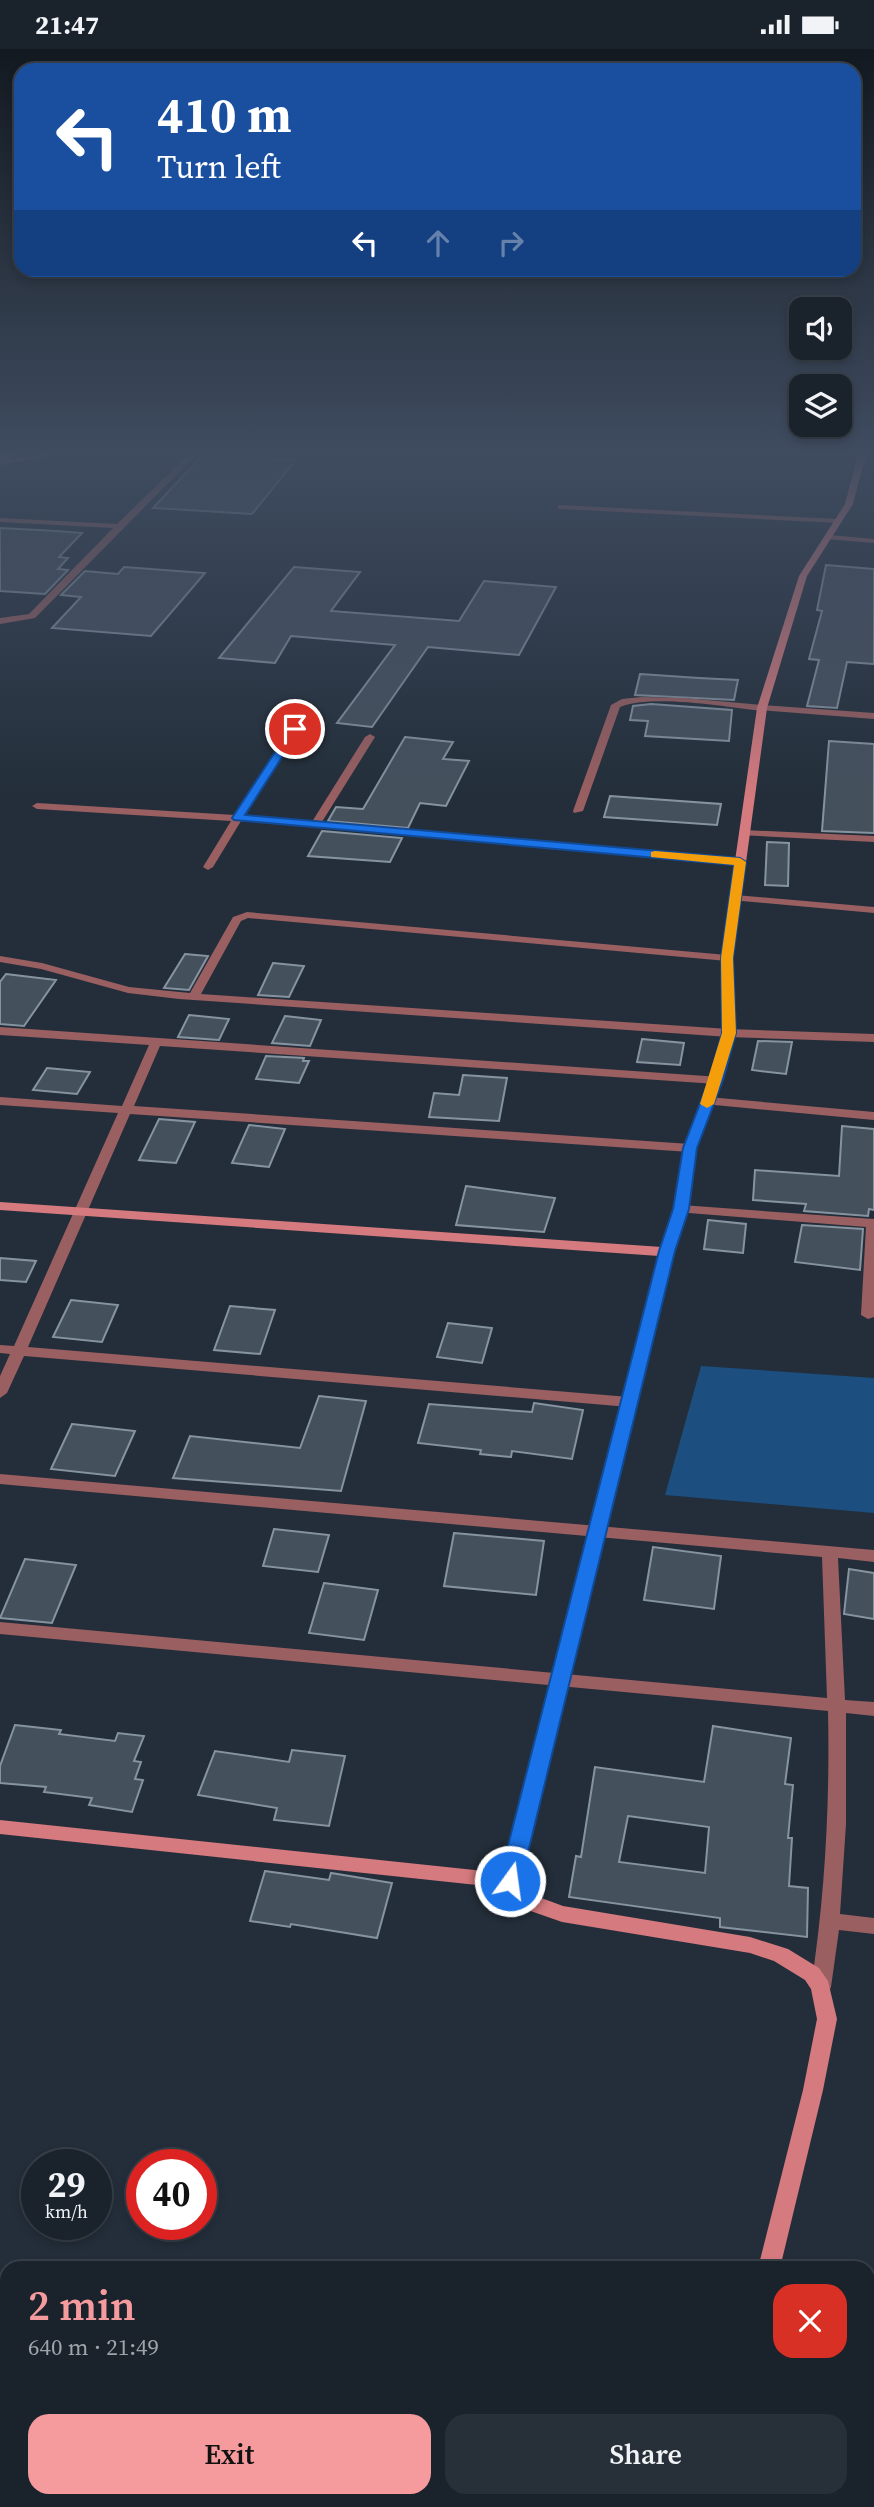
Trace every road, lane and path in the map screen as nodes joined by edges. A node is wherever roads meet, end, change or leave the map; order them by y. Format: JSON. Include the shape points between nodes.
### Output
{"nodes":[{"id":1,"x":77,"y":570,"type":"edge"},
{"id":2,"x":806,"y":570,"type":"edge"},
{"id":3,"x":0,"y":621,"type":"edge"},
{"id":4,"x":762,"y":708,"type":"junction"},
{"id":5,"x":874,"y":716,"type":"edge"},
{"id":6,"x":295,"y":729,"type":"dead end"},
{"id":7,"x":370,"y":737,"type":"dead end"},
{"id":8,"x":37,"y":806,"type":"dead end"},
{"id":9,"x":578,"y":811,"type":"dead end"},
{"id":10,"x":238,"y":818,"type":"junction"},
{"id":11,"x":315,"y":825,"type":"junction"},
{"id":12,"x":744,"y":833,"type":"junction"},
{"id":13,"x":874,"y":839,"type":"edge"},
{"id":14,"x":740,"y":862,"type":"junction"},
{"id":15,"x":208,"y":867,"type":"dead end"},
{"id":16,"x":735,"y":898,"type":"junction"},
{"id":17,"x":874,"y":910,"type":"edge"},
{"id":18,"x":727,"y":958,"type":"junction"},
{"id":19,"x":0,"y":959,"type":"edge"},
{"id":20,"x":194,"y":997,"type":"junction"},
{"id":21,"x":0,"y":1031,"type":"edge"},
{"id":22,"x":729,"y":1033,"type":"junction"},
{"id":23,"x":874,"y":1038,"type":"edge"},
{"id":24,"x":156,"y":1042,"type":"junction"},
{"id":25,"x":716,"y":1080,"type":"junction"},
{"id":26,"x":0,"y":1101,"type":"edge"},
{"id":27,"x":708,"y":1101,"type":"junction"},
{"id":28,"x":128,"y":1109,"type":"junction"},
{"id":29,"x":874,"y":1117,"type":"edge"},
{"id":30,"x":690,"y":1148,"type":"junction"},
{"id":31,"x":0,"y":1206,"type":"edge"},
{"id":32,"x":681,"y":1209,"type":"junction"},
{"id":33,"x":83,"y":1211,"type":"junction"},
{"id":34,"x":873,"y":1224,"type":"edge"},
{"id":35,"x":667,"y":1251,"type":"junction"},
{"id":36,"x":869,"y":1315,"type":"dead end"},
{"id":37,"x":0,"y":1349,"type":"edge"},
{"id":38,"x":19,"y":1350,"type":"junction"},
{"id":39,"x":0,"y":1393,"type":"edge"},
{"id":40,"x":629,"y":1402,"type":"junction"},
{"id":41,"x":0,"y":1479,"type":"edge"},
{"id":42,"x":597,"y":1531,"type":"junction"},
{"id":43,"x":830,"y":1552,"type":"junction"},
{"id":44,"x":874,"y":1556,"type":"edge"},
{"id":45,"x":0,"y":1628,"type":"edge"},
{"id":46,"x":560,"y":1680,"type":"junction"},
{"id":47,"x":838,"y":1706,"type":"junction"},
{"id":48,"x":874,"y":1709,"type":"edge"},
{"id":49,"x":0,"y":1827,"type":"edge"},
{"id":50,"x":510,"y":1881,"type":"junction"},
{"id":51,"x":832,"y":1921,"type":"junction"},
{"id":52,"x":874,"y":1926,"type":"edge"},
{"id":53,"x":821,"y":1987,"type":"junction"},
{"id":54,"x":771,"y":2261,"type":"edge"}],
"edges":[{"from":1,"to":3,"type":"street","via":[[32,616]]},
{"from":2,"to":4,"type":"street"},
{"from":4,"to":5,"type":"street"},
{"from":4,"to":9,"type":"street","via":[[621,701]]},
{"from":4,"to":12,"type":"street"},
{"from":6,"to":10,"type":"street"},
{"from":7,"to":11,"type":"street"},
{"from":8,"to":10,"type":"street"},
{"from":10,"to":11,"type":"street"},
{"from":10,"to":15,"type":"street"},
{"from":11,"to":14,"type":"street"},
{"from":12,"to":13,"type":"street"},
{"from":12,"to":14,"type":"street"},
{"from":14,"to":16,"type":"street"},
{"from":16,"to":17,"type":"street"},
{"from":16,"to":18,"type":"street"},
{"from":18,"to":20,"type":"street","via":[[247,915],[237,919]]},
{"from":18,"to":22,"type":"street"},
{"from":19,"to":20,"type":"street","via":[[42,965],[128,990]]},
{"from":20,"to":22,"type":"street"},
{"from":21,"to":24,"type":"street"},
{"from":22,"to":23,"type":"street"},
{"from":22,"to":25,"type":"street"},
{"from":24,"to":25,"type":"street"},
{"from":24,"to":28,"type":"street"},
{"from":25,"to":27,"type":"street"},
{"from":26,"to":28,"type":"street"},
{"from":27,"to":29,"type":"street"},
{"from":27,"to":30,"type":"street"},
{"from":28,"to":30,"type":"street"},
{"from":28,"to":33,"type":"street"},
{"from":30,"to":32,"type":"street"},
{"from":31,"to":33,"type":"street"},
{"from":32,"to":34,"type":"street"},
{"from":32,"to":35,"type":"street"},
{"from":33,"to":35,"type":"street"},
{"from":33,"to":38,"type":"street"},
{"from":34,"to":36,"type":"street"},
{"from":35,"to":40,"type":"street"},
{"from":37,"to":38,"type":"street"},
{"from":38,"to":39,"type":"street"},
{"from":38,"to":40,"type":"street"},
{"from":40,"to":42,"type":"street"},
{"from":41,"to":42,"type":"street"},
{"from":42,"to":43,"type":"street"},
{"from":42,"to":46,"type":"street"},
{"from":43,"to":44,"type":"street"},
{"from":43,"to":47,"type":"street"},
{"from":45,"to":46,"type":"street"},
{"from":46,"to":47,"type":"street"},
{"from":46,"to":50,"type":"street"},
{"from":47,"to":48,"type":"street"},
{"from":47,"to":51,"type":"street"},
{"from":49,"to":50,"type":"street"},
{"from":50,"to":53,"type":"street","via":[[529,1902],[562,1914],[750,1945],[782,1955],[812,1974]]},
{"from":51,"to":52,"type":"street"},
{"from":51,"to":53,"type":"street"},
{"from":53,"to":54,"type":"street","via":[[827,2019]]}]}
